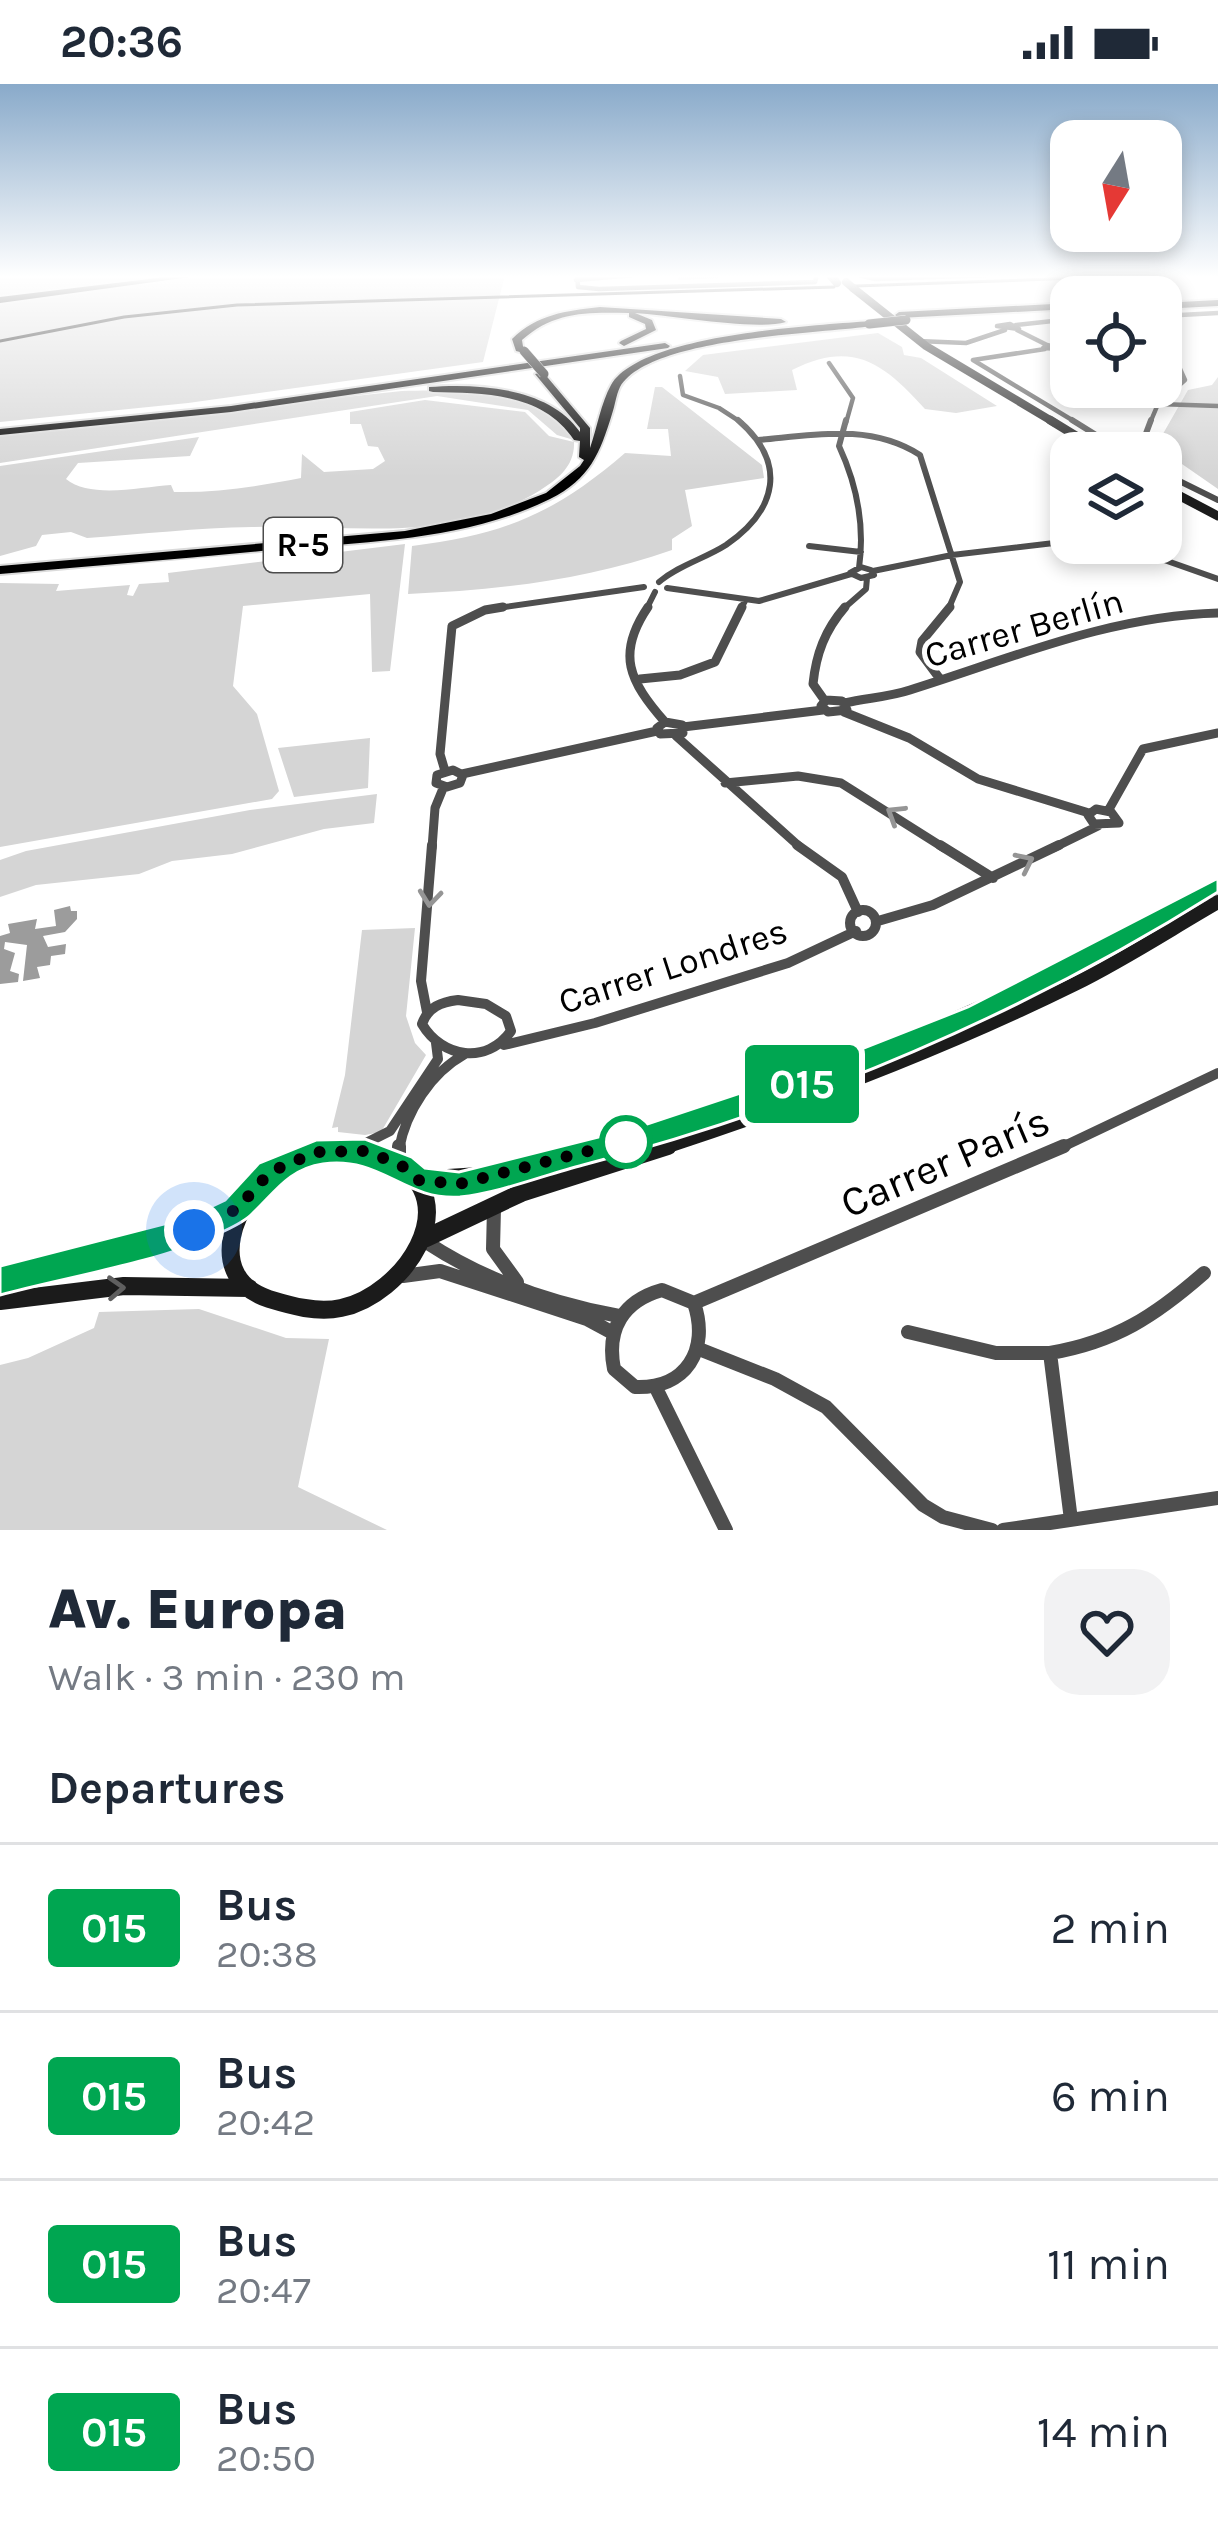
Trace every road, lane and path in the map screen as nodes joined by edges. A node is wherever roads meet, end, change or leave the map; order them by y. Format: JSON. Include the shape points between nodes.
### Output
{"nodes":[{"id":1,"x":519,"y":342,"type":"edge"},
{"id":2,"x":520,"y":342,"type":"edge"},
{"id":3,"x":626,"y":342,"type":"edge"},
{"id":4,"x":659,"y":342,"type":"edge"},
{"id":5,"x":705,"y":342,"type":"edge"},
{"id":6,"x":705,"y":342,"type":"edge"},
{"id":7,"x":911,"y":342,"type":"edge"},
{"id":8,"x":920,"y":342,"type":"edge"},
{"id":9,"x":931,"y":342,"type":"edge"},
{"id":10,"x":959,"y":342,"type":"edge"},
{"id":11,"x":1039,"y":342,"type":"edge"},
{"id":12,"x":945,"y":344,"type":"junction"},
{"id":13,"x":1046,"y":347,"type":"junction"},
{"id":14,"x":1050,"y":348,"type":"edge"},
{"id":15,"x":522,"y":351,"type":"junction"},
{"id":16,"x":589,"y":351,"type":"junction"},
{"id":17,"x":945,"y":358,"type":"junction"},
{"id":18,"x":829,"y":363,"type":"dead end"},
{"id":19,"x":680,"y":376,"type":"dead end"},
{"id":20,"x":1182,"y":405,"type":"edge"},
{"id":21,"x":1218,"y":406,"type":"edge"},
{"id":22,"x":68,"y":426,"type":"junction"},
{"id":23,"x":0,"y":429,"type":"edge"},
{"id":24,"x":1056,"y":432,"type":"edge"},
{"id":25,"x":1069,"y":432,"type":"edge"},
{"id":26,"x":1091,"y":432,"type":"edge"},
{"id":27,"x":841,"y":434,"type":"junction"},
{"id":28,"x":758,"y":440,"type":"junction"},
{"id":29,"x":581,"y":465,"type":"junction"},
{"id":30,"x":1182,"y":482,"type":"edge"},
{"id":31,"x":1218,"y":500,"type":"edge"},
{"id":32,"x":1182,"y":501,"type":"edge"},
{"id":33,"x":1218,"y":519,"type":"edge"},
{"id":34,"x":1050,"y":543,"type":"edge"},
{"id":35,"x":809,"y":546,"type":"dead end"},
{"id":36,"x":861,"y":552,"type":"junction"},
{"id":37,"x":952,"y":555,"type":"junction"},
{"id":38,"x":1176,"y":564,"type":"edge"},
{"id":39,"x":0,"y":568,"type":"edge"},
{"id":40,"x":855,"y":571,"type":"junction"},
{"id":41,"x":870,"y":575,"type":"junction"},
{"id":42,"x":1218,"y":579,"type":"edge"},
{"id":43,"x":660,"y":587,"type":"junction"},
{"id":44,"x":745,"y":601,"type":"junction"},
{"id":45,"x":1218,"y":613,"type":"edge"},
{"id":46,"x":640,"y":679,"type":"junction"},
{"id":47,"x":940,"y":679,"type":"junction"},
{"id":48,"x":824,"y":705,"type":"junction"},
{"id":49,"x":845,"y":707,"type":"junction"},
{"id":50,"x":661,"y":727,"type":"junction"},
{"id":51,"x":680,"y":732,"type":"junction"},
{"id":52,"x":1218,"y":733,"type":"edge"},
{"id":53,"x":445,"y":771,"type":"junction"},
{"id":54,"x":462,"y":774,"type":"junction"},
{"id":55,"x":725,"y":783,"type":"junction"},
{"id":56,"x":444,"y":786,"type":"junction"},
{"id":57,"x":1108,"y":811,"type":"junction"},
{"id":58,"x":1089,"y":813,"type":"junction"},
{"id":59,"x":1098,"y":826,"type":"junction"},
{"id":60,"x":993,"y":878,"type":"junction"},
{"id":61,"x":1218,"y":886,"type":"edge"},
{"id":62,"x":1218,"y":902,"type":"edge"},
{"id":63,"x":858,"y":912,"type":"junction"},
{"id":64,"x":878,"y":921,"type":"junction"},
{"id":65,"x":856,"y":931,"type":"junction"},
{"id":66,"x":427,"y":1012,"type":"junction"},
{"id":67,"x":436,"y":1043,"type":"junction"},
{"id":68,"x":504,"y":1045,"type":"junction"},
{"id":69,"x":470,"y":1053,"type":"junction"},
{"id":70,"x":1218,"y":1073,"type":"edge"},
{"id":71,"x":349,"y":1149,"type":"junction"},
{"id":72,"x":401,"y":1165,"type":"junction"},
{"id":73,"x":417,"y":1180,"type":"junction"},
{"id":74,"x":495,"y":1206,"type":"junction"},
{"id":75,"x":237,"y":1209,"type":"junction"},
{"id":76,"x":426,"y":1240,"type":"junction"},
{"id":77,"x":1204,"y":1273,"type":"dead end"},
{"id":78,"x":403,"y":1276,"type":"junction"},
{"id":79,"x":0,"y":1280,"type":"edge"},
{"id":80,"x":249,"y":1288,"type":"junction"},
{"id":81,"x":544,"y":1295,"type":"junction"},
{"id":82,"x":0,"y":1301,"type":"edge"},
{"id":83,"x":694,"y":1303,"type":"junction"},
{"id":84,"x":619,"y":1316,"type":"junction"},
{"id":85,"x":908,"y":1332,"type":"dead end"},
{"id":86,"x":613,"y":1333,"type":"junction"},
{"id":87,"x":699,"y":1349,"type":"junction"},
{"id":88,"x":1050,"y":1353,"type":"junction"},
{"id":89,"x":657,"y":1390,"type":"junction"},
{"id":90,"x":1218,"y":1498,"type":"edge"},
{"id":91,"x":1071,"y":1520,"type":"junction"},
{"id":92,"x":726,"y":1530,"type":"edge"},
{"id":93,"x":992,"y":1530,"type":"edge"},
{"id":94,"x":1003,"y":1530,"type":"edge"}],
"edges":[{"from":1,"to":15,"type":"highway"},
{"from":2,"to":15,"type":"highway"},
{"from":3,"to":16,"type":"highway"},
{"from":4,"to":16,"type":"highway"},
{"from":5,"to":22,"type":"highway"},
{"from":6,"to":29,"type":"highway","via":[[631,370],[613,391],[597,447]]},
{"from":7,"to":24,"type":"main road"},
{"from":8,"to":17,"type":"main road"},
{"from":9,"to":12,"type":"street"},
{"from":10,"to":12,"type":"street"},
{"from":11,"to":13,"type":"street"},
{"from":12,"to":17,"type":"street","via":[[938,349]]},
{"from":13,"to":14,"type":"street"},
{"from":13,"to":26,"type":"street","via":[[973,360]]},
{"from":15,"to":29,"type":"highway","bridge":true,"via":[[586,430]]},
{"from":16,"to":23,"type":"highway"},
{"from":17,"to":25,"type":"main road"},
{"from":18,"to":27,"type":"street","via":[[853,398]]},
{"from":19,"to":28,"type":"street","via":[[683,395],[719,409]]},
{"from":20,"to":21,"type":"street"},
{"from":22,"to":23,"type":"highway"},
{"from":22,"to":29,"type":"highway","via":[[457,390],[523,400],[564,419]]},
{"from":27,"to":28,"type":"street"},
{"from":27,"to":36,"type":"street"},
{"from":27,"to":37,"type":"street","via":[[918,452]]},
{"from":28,"to":43,"type":"street","via":[[774,480],[761,513]]},
{"from":29,"to":39,"type":"highway","number":"R-5","via":[[550,495],[452,528]]},
{"from":30,"to":31,"type":"street"},
{"from":32,"to":33,"type":"main road"},
{"from":34,"to":37,"type":"street"},
{"from":35,"to":36,"type":"street"},
{"from":36,"to":40,"type":"street"},
{"from":37,"to":41,"type":"street"},
{"from":37,"to":47,"type":"street","via":[[960,593],[920,652]]},
{"from":38,"to":42,"type":"street"},
{"from":40,"to":41,"type":"street"},
{"from":40,"to":44,"type":"street","via":[[786,597]]},
{"from":41,"to":48,"type":"street","via":[[818,645],[812,684]]},
{"from":43,"to":44,"type":"street"},
{"from":43,"to":46,"type":"street","via":[[626,644]]},
{"from":43,"to":53,"type":"street","via":[[484,610],[452,626]]},
{"from":44,"to":46,"type":"street","via":[[715,662]]},
{"from":45,"to":47,"type":"street","name":"Carrer Berlín","via":[[1096,632]]},
{"from":46,"to":50,"type":"street"},
{"from":47,"to":49,"type":"street","name":"Carrer Berlín"},
{"from":48,"to":49,"type":"street"},
{"from":48,"to":51,"type":"street"},
{"from":49,"to":58,"type":"street","via":[[985,782]]},
{"from":50,"to":51,"type":"street"},
{"from":50,"to":54,"type":"street"},
{"from":51,"to":55,"type":"street"},
{"from":52,"to":57,"type":"street","via":[[1143,749]]},
{"from":53,"to":54,"type":"street"},
{"from":53,"to":56,"type":"street","via":[[434,780]]},
{"from":54,"to":56,"type":"street","via":[[460,783]]},
{"from":60,"to":55,"type":"street","one_way":true,"via":[[841,784],[798,776]]},
{"from":55,"to":63,"type":"street","via":[[842,877]]},
{"from":56,"to":66,"type":"street","one_way":true,"via":[[421,981]]},
{"from":57,"to":58,"type":"street"},
{"from":57,"to":59,"type":"street","via":[[1119,823]]},
{"from":58,"to":59,"type":"street"},
{"from":60,"to":59,"type":"street","one_way":true},
{"from":60,"to":64,"type":"street"},
{"from":61,"to":73,"type":"main road","via":[[978,1014],[806,1083],[538,1168],[459,1184]]},
{"from":62,"to":74,"type":"main road","via":[[1118,962],[954,1041]]},
{"from":63,"to":64,"type":"street"},
{"from":63,"to":65,"type":"street","via":[[847,921]]},
{"from":64,"to":65,"type":"street","name":"Carrer Londres","via":[[874,931]]},
{"from":65,"to":68,"type":"street","name":"Carrer Londres","via":[[705,989]]},
{"from":66,"to":67,"type":"street","via":[[423,1030]]},
{"from":66,"to":68,"type":"street","via":[[458,1000],[497,1009],[511,1024]]},
{"from":67,"to":69,"type":"street"},
{"from":67,"to":71,"type":"street","via":[[438,1059],[390,1131]]},
{"from":68,"to":69,"type":"street","name":"Carrer Londres"},
{"from":69,"to":72,"type":"street","via":[[450,1060],[408,1118],[397,1140]]},
{"from":70,"to":83,"type":"street","name":"Carrer París","via":[[1005,1174]]},
{"from":71,"to":72,"type":"main road"},
{"from":71,"to":75,"type":"main road","via":[[284,1163]]},
{"from":72,"to":73,"type":"main road"},
{"from":73,"to":76,"type":"main road","via":[[427,1198]]},
{"from":74,"to":76,"type":"main road"},
{"from":74,"to":81,"type":"street","via":[[489,1228],[497,1264]]},
{"from":75,"to":79,"type":"main road","via":[[194,1230]]},
{"from":75,"to":80,"type":"main road","via":[[230,1251]]},
{"from":76,"to":78,"type":"main road"},
{"from":76,"to":81,"type":"street","via":[[448,1258]]},
{"from":77,"to":88,"type":"street","via":[[1106,1345]]},
{"from":78,"to":80,"type":"main road","via":[[342,1308],[274,1304]]},
{"from":78,"to":86,"type":"street","via":[[440,1271]]},
{"from":82,"to":80,"type":"main road","one_way":true,"via":[[102,1288]]},
{"from":81,"to":84,"type":"street"},
{"from":83,"to":84,"type":"street","via":[[652,1292]]},
{"from":83,"to":87,"type":"street"},
{"from":84,"to":86,"type":"street"},
{"from":85,"to":88,"type":"street","via":[[996,1353]]},
{"from":86,"to":89,"type":"street","via":[[611,1361],[620,1377]]},
{"from":87,"to":89,"type":"street","via":[[686,1372]]},
{"from":87,"to":93,"type":"street","via":[[816,1400],[923,1505]]},
{"from":88,"to":91,"type":"street"},
{"from":89,"to":92,"type":"street"},
{"from":90,"to":91,"type":"street"},
{"from":91,"to":94,"type":"street"}]}
